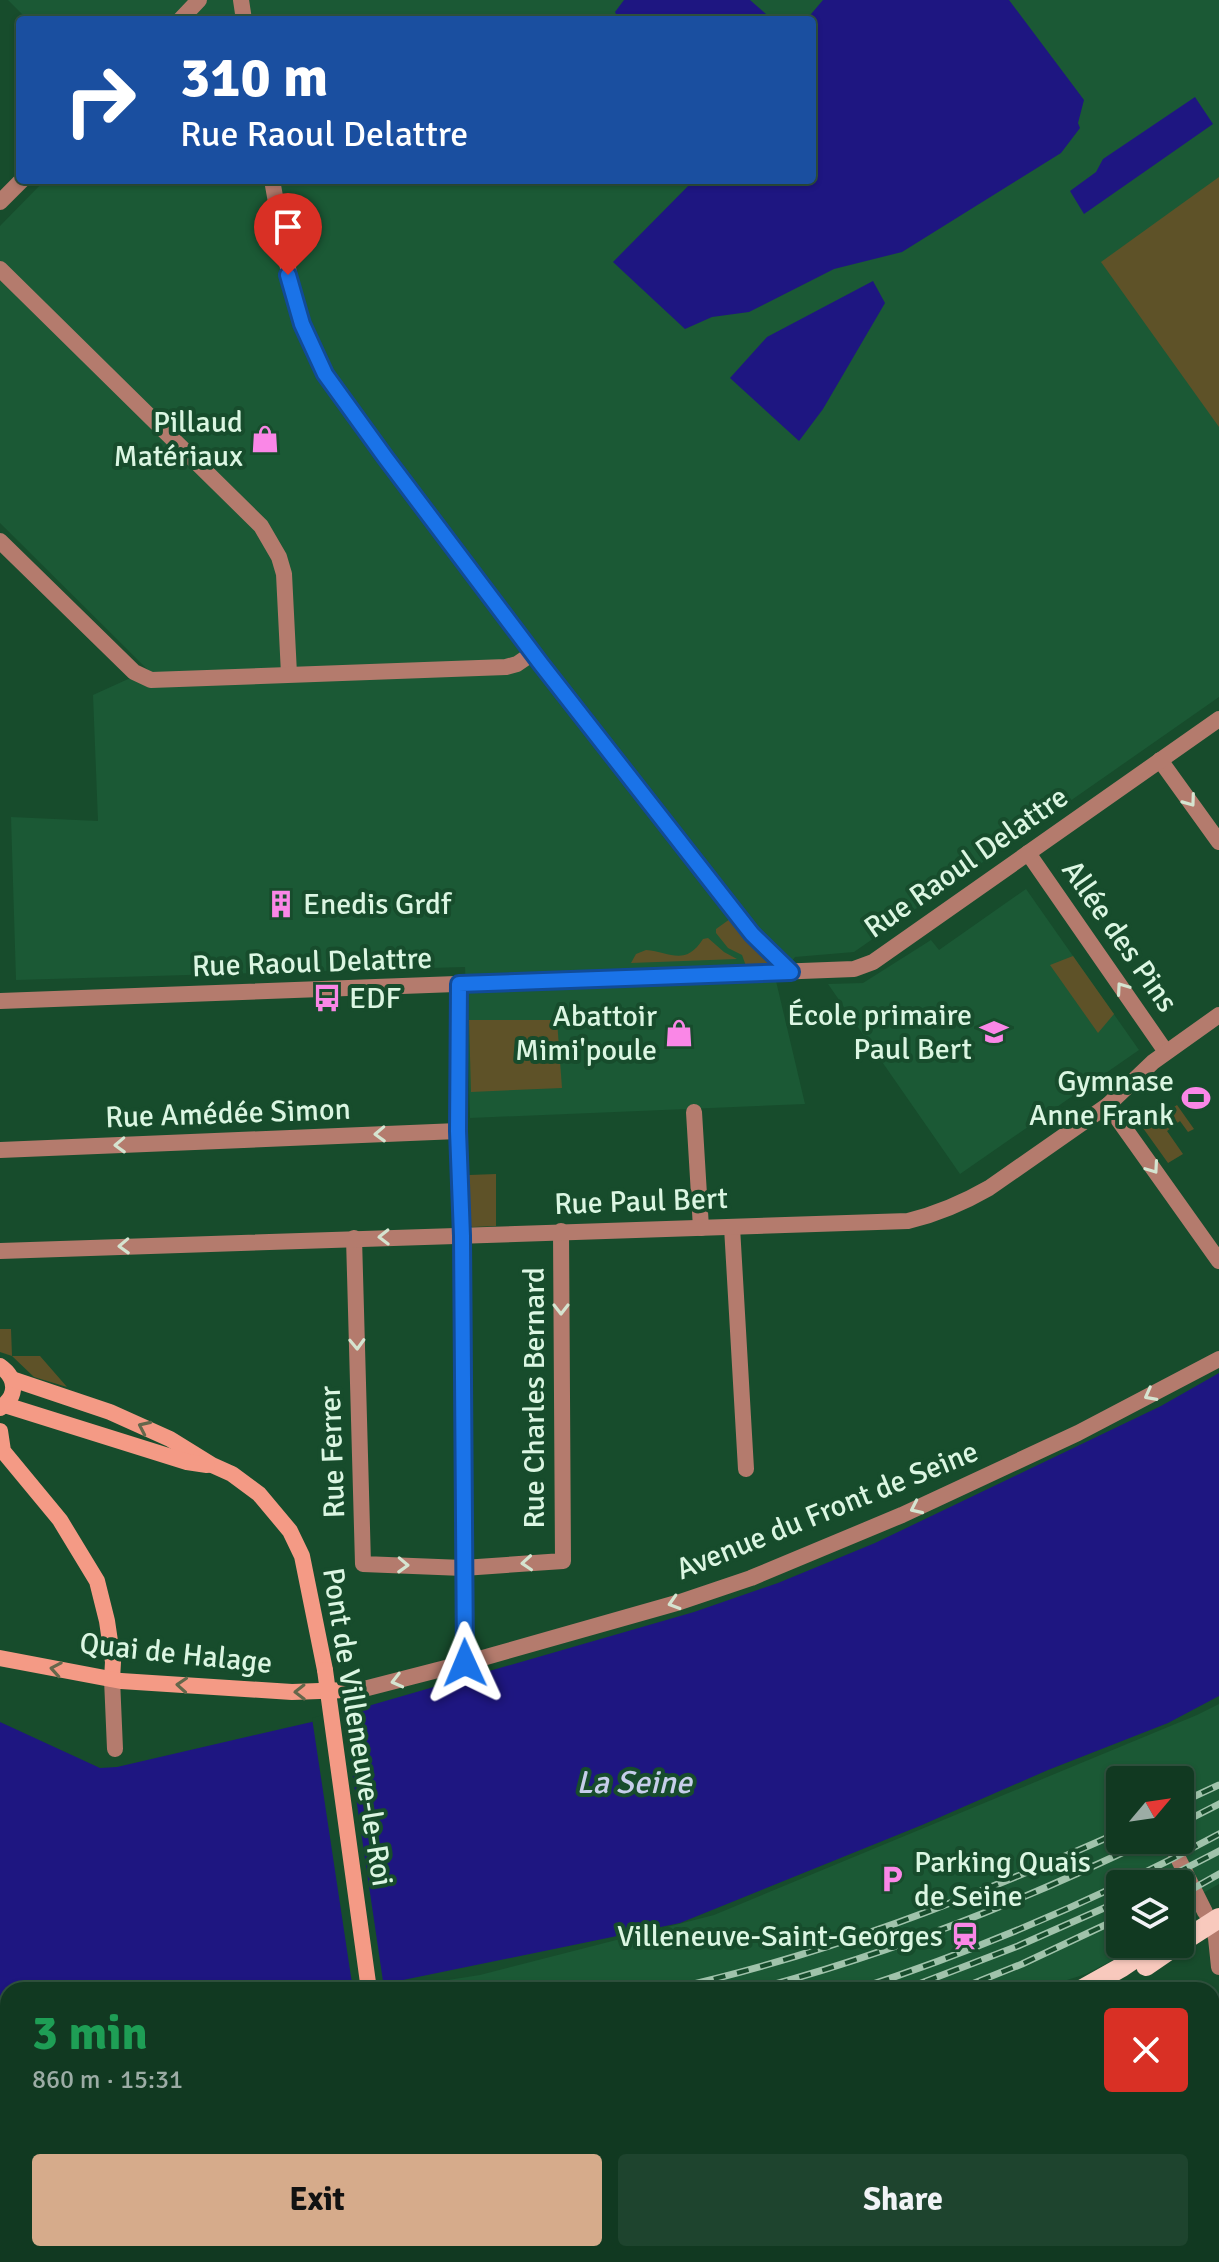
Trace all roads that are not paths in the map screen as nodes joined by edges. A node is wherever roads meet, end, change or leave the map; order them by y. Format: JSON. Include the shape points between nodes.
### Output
{"nodes":[{"id":1,"x":199,"y":0,"type":"edge"},
{"id":2,"x":184,"y":16,"type":"edge"},
{"id":3,"x":18,"y":184,"type":"edge"},
{"id":4,"x":273,"y":184,"type":"edge"},
{"id":5,"x":0,"y":202,"type":"edge"},
{"id":6,"x":0,"y":269,"type":"edge"},
{"id":7,"x":0,"y":541,"type":"edge"},
{"id":8,"x":533,"y":653,"type":"junction"},
{"id":9,"x":289,"y":674,"type":"junction"},
{"id":10,"x":1219,"y":719,"type":"edge"},
{"id":11,"x":1160,"y":760,"type":"junction"},
{"id":12,"x":1219,"y":842,"type":"edge"},
{"id":13,"x":1028,"y":853,"type":"junction"},
{"id":14,"x":791,"y":972,"type":"junction"},
{"id":15,"x":459,"y":984,"type":"junction"},
{"id":16,"x":0,"y":1001,"type":"edge"},
{"id":17,"x":1219,"y":1015,"type":"edge"},
{"id":18,"x":1166,"y":1052,"type":"junction"},
{"id":19,"x":1108,"y":1105,"type":"junction"},
{"id":20,"x":694,"y":1112,"type":"dead end"},
{"id":21,"x":458,"y":1131,"type":"junction"},
{"id":22,"x":0,"y":1150,"type":"edge"},
{"id":23,"x":732,"y":1227,"type":"junction"},
{"id":24,"x":701,"y":1228,"type":"junction"},
{"id":25,"x":561,"y":1231,"type":"junction"},
{"id":26,"x":462,"y":1236,"type":"junction"},
{"id":27,"x":354,"y":1238,"type":"junction"},
{"id":28,"x":0,"y":1251,"type":"edge"},
{"id":29,"x":1219,"y":1261,"type":"edge"},
{"id":30,"x":1219,"y":1359,"type":"edge"},
{"id":31,"x":0,"y":1366,"type":"edge"},
{"id":32,"x":12,"y":1379,"type":"junction"},
{"id":33,"x":2,"y":1406,"type":"edge"},
{"id":34,"x":0,"y":1431,"type":"edge"},
{"id":35,"x":212,"y":1465,"type":"junction"},
{"id":36,"x":746,"y":1469,"type":"dead end"},
{"id":37,"x":463,"y":1568,"type":"junction"},
{"id":38,"x":0,"y":1658,"type":"edge"},
{"id":39,"x":465,"y":1663,"type":"junction"},
{"id":40,"x":112,"y":1679,"type":"junction"},
{"id":41,"x":347,"y":1690,"type":"joint"},
{"id":42,"x":115,"y":1749,"type":"dead end"},
{"id":43,"x":1178,"y":1854,"type":"edge"},
{"id":44,"x":1214,"y":1914,"type":"edge"},
{"id":45,"x":1194,"y":1922,"type":"edge"},
{"id":46,"x":1194,"y":1931,"type":"edge"},
{"id":47,"x":1135,"y":1958,"type":"edge"},
{"id":48,"x":1157,"y":1958,"type":"edge"},
{"id":49,"x":1219,"y":1967,"type":"edge"},
{"id":50,"x":368,"y":1982,"type":"edge"},
{"id":51,"x":1095,"y":1982,"type":"edge"},
{"id":52,"x":1121,"y":1982,"type":"edge"}],
"edges":[{"from":1,"to":2,"type":"street"},
{"from":3,"to":5,"type":"street"},
{"from":4,"to":8,"type":"street","via":[[294,301],[325,374]]},
{"from":6,"to":9,"type":"street","via":[[261,526],[284,574]]},
{"from":7,"to":9,"type":"street","via":[[143,677]]},
{"from":8,"to":9,"type":"street","via":[[506,667]]},
{"from":8,"to":14,"type":"street","via":[[752,934]]},
{"from":10,"to":11,"type":"street","name":"Rue Raoul Delattre"},
{"from":11,"to":12,"type":"street","one_way":true},
{"from":11,"to":13,"type":"street","name":"Rue Raoul Delattre"},
{"from":13,"to":14,"type":"street","name":"Rue Raoul Delattre","via":[[873,962],[854,969]]},
{"from":18,"to":13,"type":"street","name":"Allée des Pins","one_way":true},
{"from":14,"to":15,"type":"street","name":"Rue Raoul Delattre"},
{"from":15,"to":16,"type":"street","name":"Rue Raoul Delattre"},
{"from":15,"to":21,"type":"street"},
{"from":17,"to":18,"type":"street","name":"Rue Paul Bert"},
{"from":18,"to":19,"type":"street","name":"Rue Paul Bert"},
{"from":19,"to":23,"type":"street","name":"Rue Paul Bert","via":[[989,1188],[933,1215],[908,1221]]},
{"from":19,"to":29,"type":"street","one_way":true},
{"from":20,"to":24,"type":"street"},
{"from":21,"to":22,"type":"street","name":"Rue Amédée Simon","one_way":true},
{"from":21,"to":26,"type":"street"},
{"from":23,"to":24,"type":"street","name":"Rue Paul Bert"},
{"from":23,"to":36,"type":"street"},
{"from":24,"to":25,"type":"street","name":"Rue Paul Bert"},
{"from":25,"to":26,"type":"street","name":"Rue Paul Bert"},
{"from":25,"to":37,"type":"street","name":"Rue Charles Bernard","one_way":true,"via":[[563,1561]]},
{"from":26,"to":27,"type":"street","name":"Rue Paul Bert","one_way":true},
{"from":26,"to":37,"type":"street"},
{"from":27,"to":28,"type":"street","name":"Rue Paul Bert","one_way":true},
{"from":27,"to":37,"type":"street","name":"Rue Ferrer","one_way":true,"via":[[363,1564]]},
{"from":30,"to":39,"type":"street","name":"Avenue du Front de Seine","one_way":true,"via":[[1078,1433],[751,1578]]},
{"from":31,"to":32,"type":"main road"},
{"from":32,"to":33,"type":"main road","via":[[13,1393]]},
{"from":35,"to":32,"type":"main road","name":"Pont de Villeneuve-le-Roi","one_way":true,"via":[[110,1412]]},
{"from":33,"to":35,"type":"main road","name":"Pont de Villeneuve-le-Roi"},
{"from":34,"to":40,"type":"main road","via":[[3,1451],[60,1520],[97,1581]]},
{"from":35,"to":50,"type":"main road","name":"Pont de Villeneuve-le-Roi","bridge":true,"via":[[232,1474],[276,1511],[302,1556],[325,1670]]},
{"from":37,"to":39,"type":"street"},
{"from":40,"to":38,"type":"main road","name":"Quai de Halage","one_way":true},
{"from":39,"to":41,"type":"street","name":"Avenue du Front de Seine","one_way":true},
{"from":41,"to":40,"type":"main road","name":"Quai de Halage","one_way":true,"via":[[292,1692]]},
{"from":40,"to":42,"type":"street"},
{"from":43,"to":44,"type":"street"},
{"from":44,"to":45,"type":"main road"},
{"from":44,"to":46,"type":"main road"},
{"from":44,"to":49,"type":"street"},
{"from":47,"to":51,"type":"main road"},
{"from":48,"to":52,"type":"main road"}]}
